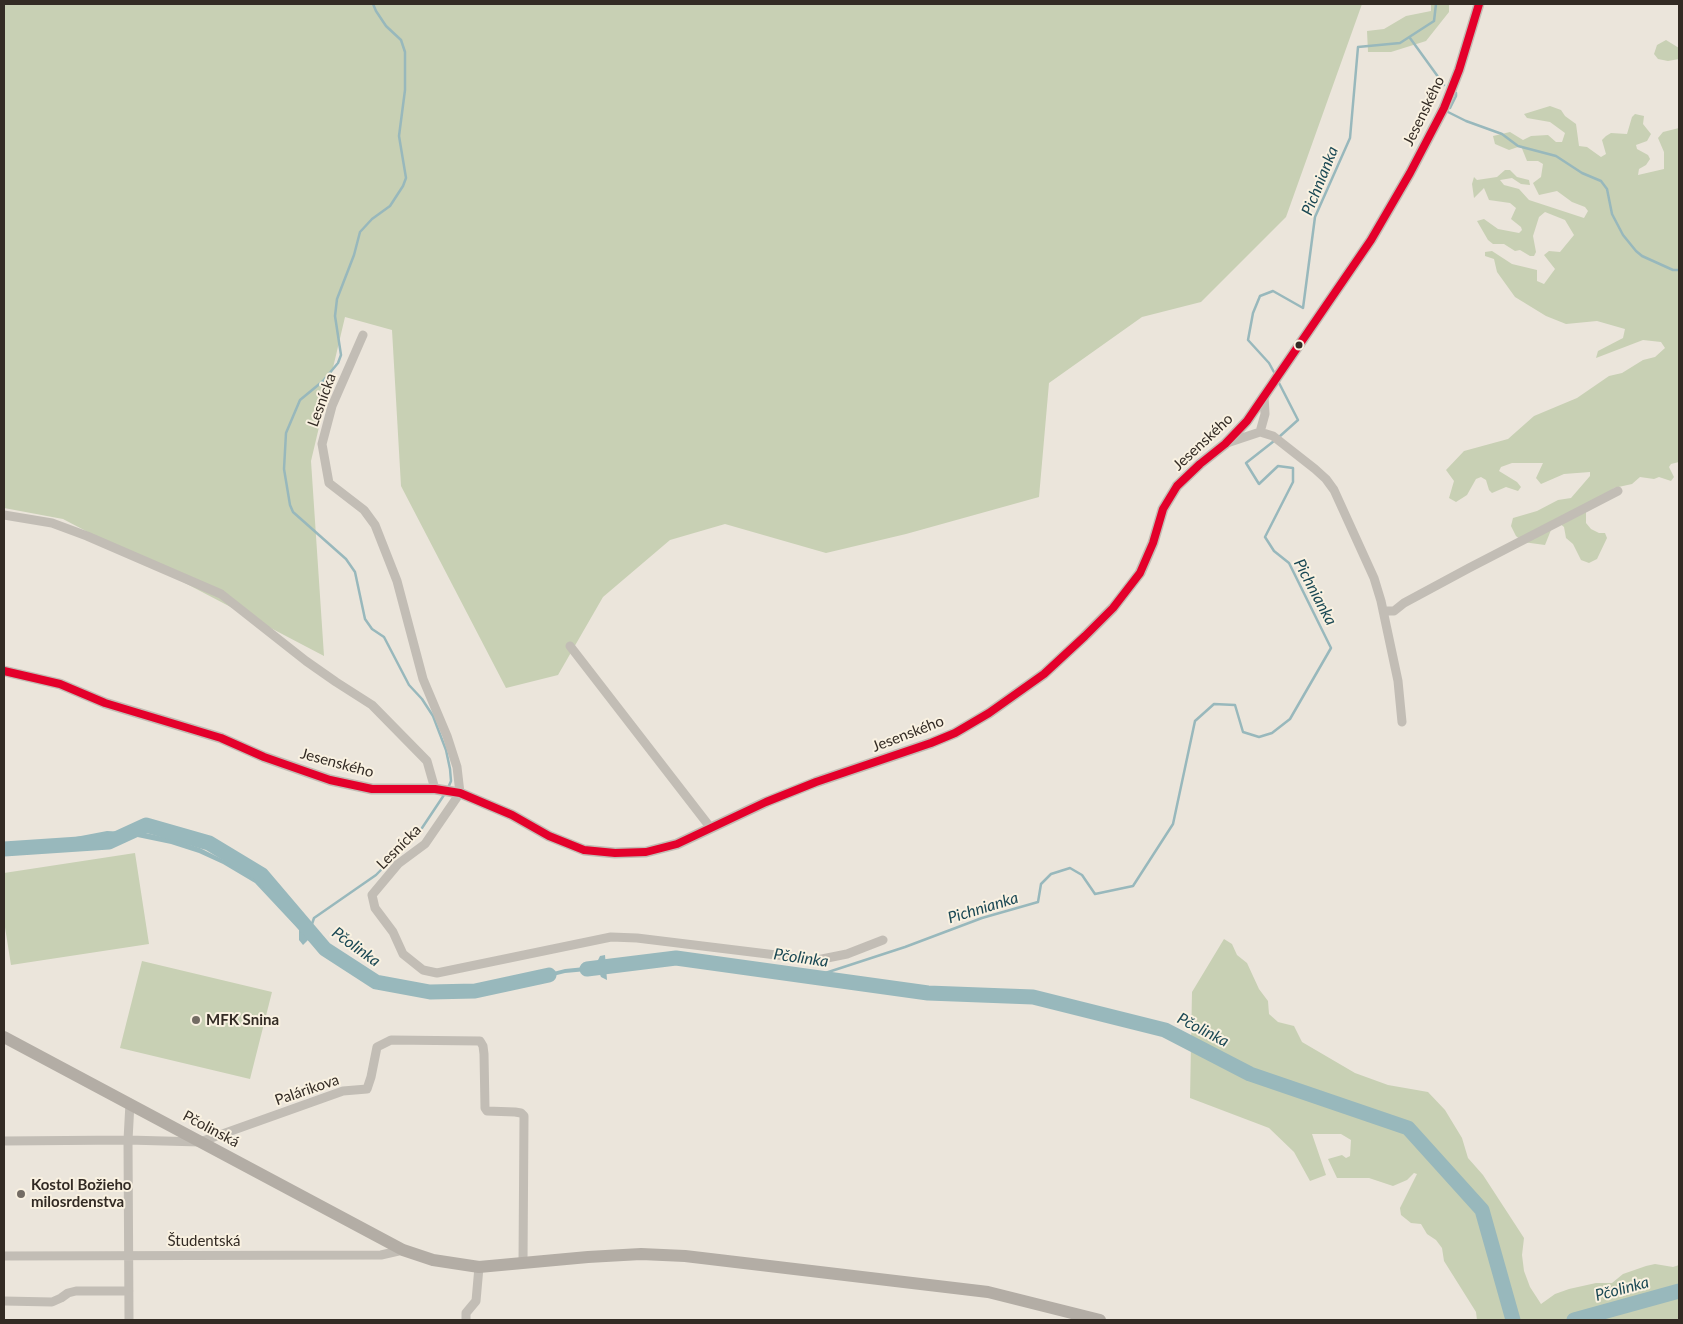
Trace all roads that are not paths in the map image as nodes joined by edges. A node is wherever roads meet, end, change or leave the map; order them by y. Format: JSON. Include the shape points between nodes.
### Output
{"nodes":[{"id":1,"x":1479,"y":4,"type":"edge"},
{"id":2,"x":364,"y":335,"type":"dead end"},
{"id":3,"x":1264,"y":396,"type":"junction"},
{"id":4,"x":1260,"y":432,"type":"junction"},
{"id":5,"x":1225,"y":444,"type":"junction"},
{"id":6,"x":1618,"y":492,"type":"dead end"},
{"id":7,"x":4,"y":515,"type":"edge"},
{"id":8,"x":1383,"y":611,"type":"junction"},
{"id":9,"x":570,"y":646,"type":"dead end"},
{"id":10,"x":4,"y":671,"type":"edge"},
{"id":11,"x":1402,"y":722,"type":"dead end"},
{"id":12,"x":435,"y":789,"type":"junction"},
{"id":13,"x":460,"y":793,"type":"junction"},
{"id":14,"x":710,"y":827,"type":"junction"},
{"id":15,"x":883,"y":940,"type":"dead end"},
{"id":16,"x":4,"y":1037,"type":"edge"},
{"id":17,"x":130,"y":1103,"type":"junction"},
{"id":18,"x":128,"y":1140,"type":"junction"},
{"id":19,"x":4,"y":1141,"type":"edge"},
{"id":20,"x":200,"y":1142,"type":"junction"},
{"id":21,"x":403,"y":1250,"type":"junction"},
{"id":22,"x":129,"y":1255,"type":"junction"},
{"id":23,"x":4,"y":1256,"type":"edge"},
{"id":24,"x":523,"y":1263,"type":"junction"},
{"id":25,"x":479,"y":1267,"type":"junction"},
{"id":26,"x":129,"y":1291,"type":"junction"},
{"id":27,"x":4,"y":1301,"type":"edge"},
{"id":28,"x":129,"y":1320,"type":"edge"},
{"id":29,"x":466,"y":1320,"type":"edge"},
{"id":30,"x":1100,"y":1320,"type":"edge"}],
"edges":[{"from":1,"to":3,"type":"street","name":"Jesenského","via":[[1444,108],[1410,173],[1371,240]]},
{"from":2,"to":13,"type":"street","name":"Lesnícka","via":[[332,406],[322,444],[328,483],[364,510],[375,525],[397,581],[423,679],[458,768]]},
{"from":3,"to":4,"type":"street","via":[[1265,414]]},
{"from":3,"to":5,"type":"street","name":"Jesenského","via":[[1247,421]]},
{"from":4,"to":5,"type":"street"},
{"from":4,"to":8,"type":"street","via":[[1273,436],[1315,469],[1334,490],[1374,578]]},
{"from":5,"to":14,"type":"street","name":"Jesenského","via":[[1177,486],[1163,510],[1140,573],[1112,608],[1044,674],[989,713],[947,736],[816,782]]},
{"from":6,"to":8,"type":"street","via":[[1469,568],[1394,611]]},
{"from":7,"to":12,"type":"street","via":[[52,523],[220,594],[306,661],[372,705],[426,761]]},
{"from":8,"to":11,"type":"street","via":[[1398,681]]},
{"from":9,"to":14,"type":"street"},
{"from":10,"to":12,"type":"street","name":"Jesenského","via":[[60,684],[105,703],[221,738],[330,780],[372,789]]},
{"from":12,"to":13,"type":"street","name":"Jesenského"},
{"from":13,"to":14,"type":"street","name":"Jesenského","via":[[584,850],[646,852],[677,844]]},
{"from":13,"to":15,"type":"street","name":"Lesnícka","via":[[425,844],[398,864],[372,895],[374,908],[393,932],[404,954],[423,970],[437,973],[611,937],[818,960],[847,954]]},
{"from":16,"to":17,"type":"main road","name":"Pčolinská"},
{"from":17,"to":18,"type":"street"},
{"from":17,"to":20,"type":"main road","name":"Pčolinská"},
{"from":18,"to":19,"type":"street","name":"Palárikova"},
{"from":18,"to":20,"type":"street","name":"Palárikova"},
{"from":18,"to":22,"type":"street"},
{"from":20,"to":21,"type":"main road","name":"Pčolinská"},
{"from":20,"to":24,"type":"street","name":"Palárikova","via":[[343,1091],[367,1089],[377,1047],[392,1040],[480,1040],[484,1054],[485,1108],[487,1111],[521,1112],[524,1116]]},
{"from":21,"to":22,"type":"street","name":"Študentská","via":[[381,1255]]},
{"from":21,"to":25,"type":"main road","name":"Pčolinská","via":[[434,1260]]},
{"from":22,"to":23,"type":"street","name":"Študentská"},
{"from":22,"to":26,"type":"street"},
{"from":24,"to":25,"type":"main road","name":"Pčolinská"},
{"from":24,"to":30,"type":"main road","name":"Pčolinská","via":[[641,1254],[693,1256],[988,1292]]},
{"from":25,"to":29,"type":"street","via":[[476,1301],[466,1313]]},
{"from":26,"to":27,"type":"street","via":[[68,1293],[52,1302]]},
{"from":26,"to":28,"type":"street"}]}
